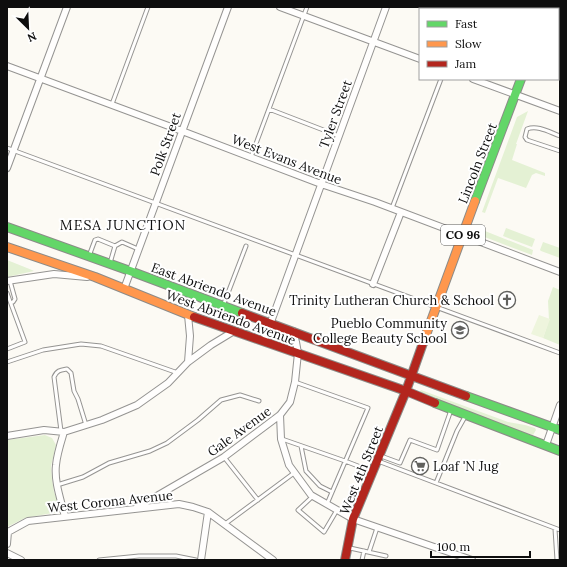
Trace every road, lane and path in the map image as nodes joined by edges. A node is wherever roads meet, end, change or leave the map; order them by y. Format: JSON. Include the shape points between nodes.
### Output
{"nodes":[{"id":1,"x":67,"y":7,"type":"edge"},
{"id":2,"x":148,"y":7,"type":"edge"},
{"id":3,"x":228,"y":7,"type":"edge"},
{"id":4,"x":280,"y":7,"type":"edge"},
{"id":5,"x":307,"y":7,"type":"edge"},
{"id":6,"x":386,"y":7,"type":"edge"},
{"id":7,"x":304,"y":16,"type":"junction"},
{"id":8,"x":374,"y":42,"type":"junction"},
{"id":9,"x":419,"y":59,"type":"edge"},
{"id":10,"x":7,"y":66,"type":"edge"},
{"id":11,"x":40,"y":78,"type":"junction"},
{"id":12,"x":441,"y":80,"type":"edge"},
{"id":13,"x":477,"y":80,"type":"edge"},
{"id":14,"x":521,"y":80,"type":"edge"},
{"id":15,"x":516,"y":95,"type":"junction"},
{"id":16,"x":112,"y":104,"type":"junction"},
{"id":17,"x":269,"y":109,"type":"junction"},
{"id":18,"x":560,"y":111,"type":"edge"},
{"id":19,"x":182,"y":130,"type":"junction"},
{"id":20,"x":339,"y":136,"type":"junction"},
{"id":21,"x":560,"y":136,"type":"edge"},
{"id":22,"x":7,"y":148,"type":"edge"},
{"id":23,"x":14,"y":150,"type":"junction"},
{"id":24,"x":560,"y":151,"type":"edge"},
{"id":25,"x":251,"y":157,"type":"junction"},
{"id":26,"x":7,"y":168,"type":"edge"},
{"id":27,"x":322,"y":184,"type":"junction"},
{"id":28,"x":155,"y":202,"type":"junction"},
{"id":29,"x":392,"y":208,"type":"junction"},
{"id":30,"x":401,"y":212,"type":"junction"},
{"id":31,"x":7,"y":227,"type":"edge"},
{"id":32,"x":463,"y":235,"type":"junction"},
{"id":33,"x":115,"y":246,"type":"junction"},
{"id":34,"x":246,"y":246,"type":"dead end"},
{"id":35,"x":7,"y":247,"type":"edge"},
{"id":36,"x":138,"y":249,"type":"junction"},
{"id":37,"x":295,"y":255,"type":"junction"},
{"id":38,"x":89,"y":256,"type":"junction"},
{"id":39,"x":110,"y":264,"type":"junction"},
{"id":40,"x":130,"y":271,"type":"junction"},
{"id":41,"x":560,"y":272,"type":"edge"},
{"id":42,"x":95,"y":277,"type":"junction"},
{"id":43,"x":8,"y":281,"type":"edge"},
{"id":44,"x":373,"y":284,"type":"junction"},
{"id":45,"x":124,"y":289,"type":"junction"},
{"id":46,"x":7,"y":293,"type":"edge"},
{"id":47,"x":11,"y":303,"type":"junction"},
{"id":48,"x":223,"y":306,"type":"junction"},
{"id":49,"x":436,"y":306,"type":"junction"},
{"id":50,"x":188,"y":315,"type":"junction"},
{"id":51,"x":270,"y":323,"type":"junction"},
{"id":52,"x":234,"y":331,"type":"junction"},
{"id":53,"x":293,"y":331,"type":"junction"},
{"id":54,"x":264,"y":341,"type":"junction"},
{"id":55,"x":7,"y":349,"type":"edge"},
{"id":56,"x":298,"y":353,"type":"junction"},
{"id":57,"x":560,"y":353,"type":"edge"},
{"id":58,"x":7,"y":362,"type":"edge"},
{"id":59,"x":188,"y":362,"type":"junction"},
{"id":60,"x":178,"y":373,"type":"junction"},
{"id":61,"x":411,"y":376,"type":"junction"},
{"id":62,"x":295,"y":382,"type":"junction"},
{"id":63,"x":406,"y":391,"type":"junction"},
{"id":64,"x":259,"y":401,"type":"dead end"},
{"id":65,"x":560,"y":406,"type":"edge"},
{"id":66,"x":451,"y":409,"type":"junction"},
{"id":67,"x":280,"y":415,"type":"junction"},
{"id":68,"x":466,"y":415,"type":"junction"},
{"id":69,"x":86,"y":425,"type":"junction"},
{"id":70,"x":556,"y":428,"type":"edge"},
{"id":71,"x":63,"y":432,"type":"junction"},
{"id":72,"x":7,"y":436,"type":"edge"},
{"id":73,"x":280,"y":439,"type":"junction"},
{"id":74,"x":546,"y":445,"type":"junction"},
{"id":75,"x":301,"y":446,"type":"junction"},
{"id":76,"x":560,"y":451,"type":"edge"},
{"id":77,"x":224,"y":457,"type":"junction"},
{"id":78,"x":378,"y":458,"type":"junction"},
{"id":79,"x":345,"y":461,"type":"junction"},
{"id":80,"x":294,"y":472,"type":"junction"},
{"id":81,"x":372,"y":472,"type":"junction"},
{"id":82,"x":436,"y":483,"type":"junction"},
{"id":83,"x":57,"y":485,"type":"junction"},
{"id":84,"x":332,"y":492,"type":"junction"},
{"id":85,"x":313,"y":496,"type":"junction"},
{"id":86,"x":258,"y":500,"type":"junction"},
{"id":87,"x":327,"y":504,"type":"junction"},
{"id":88,"x":134,"y":510,"type":"junction"},
{"id":89,"x":337,"y":510,"type":"junction"},
{"id":90,"x":208,"y":512,"type":"junction"},
{"id":91,"x":66,"y":517,"type":"junction"},
{"id":92,"x":353,"y":520,"type":"junction"},
{"id":93,"x":225,"y":525,"type":"junction"},
{"id":94,"x":378,"y":528,"type":"junction"},
{"id":95,"x":555,"y":528,"type":"junction"},
{"id":96,"x":560,"y":530,"type":"edge"},
{"id":97,"x":8,"y":533,"type":"edge"},
{"id":98,"x":7,"y":544,"type":"edge"},
{"id":99,"x":348,"y":548,"type":"junction"},
{"id":100,"x":364,"y":551,"type":"junction"},
{"id":101,"x":369,"y":552,"type":"junction"},
{"id":102,"x":7,"y":553,"type":"edge"},
{"id":103,"x":386,"y":556,"type":"dead end"},
{"id":104,"x":270,"y":559,"type":"edge"},
{"id":105,"x":21,"y":560,"type":"edge"},
{"id":106,"x":99,"y":560,"type":"edge"},
{"id":107,"x":196,"y":560,"type":"edge"},
{"id":108,"x":201,"y":560,"type":"edge"},
{"id":109,"x":345,"y":560,"type":"edge"},
{"id":110,"x":362,"y":560,"type":"edge"},
{"id":111,"x":472,"y":560,"type":"edge"},
{"id":112,"x":557,"y":560,"type":"edge"}],
"edges":[{"from":1,"to":11,"type":"street"},
{"from":2,"to":16,"type":"lane"},
{"from":3,"to":19,"type":"street","name":"Polk Street"},
{"from":4,"to":7,"type":"street"},
{"from":5,"to":7,"type":"lane"},
{"from":6,"to":8,"type":"street","name":"Tyler Street"},
{"from":7,"to":8,"type":"street"},
{"from":7,"to":17,"type":"lane"},
{"from":8,"to":9,"type":"street"},
{"from":8,"to":20,"type":"street","name":"Tyler Street"},
{"from":10,"to":11,"type":"street","name":"West Evans Avenue"},
{"from":11,"to":16,"type":"street","name":"West Evans Avenue"},
{"from":11,"to":23,"type":"street"},
{"from":12,"to":29,"type":"lane"},
{"from":13,"to":15,"type":"street"},
{"from":14,"to":15,"type":"main road","name":"Lincoln Street","number":"CO 96"},
{"from":15,"to":18,"type":"street"},
{"from":15,"to":32,"type":"main road","name":"Lincoln Street","number":"CO 96"},
{"from":16,"to":19,"type":"street","name":"West Evans Avenue"},
{"from":17,"to":20,"type":"lane"},
{"from":17,"to":25,"type":"lane"},
{"from":19,"to":25,"type":"street","name":"West Evans Avenue"},
{"from":19,"to":28,"type":"street","name":"Polk Street"},
{"from":20,"to":27,"type":"street","name":"Tyler Street"},
{"from":21,"to":24,"type":"lane","via":[[532,127],[527,129],[525,137],[527,140]]},
{"from":22,"to":23,"type":"lane"},
{"from":23,"to":26,"type":"street"},
{"from":23,"to":28,"type":"lane"},
{"from":25,"to":27,"type":"street","name":"West Evans Avenue"},
{"from":27,"to":29,"type":"street","name":"West Evans Avenue"},
{"from":27,"to":37,"type":"street","name":"Tyler Street"},
{"from":28,"to":36,"type":"street","name":"Polk Street"},
{"from":28,"to":37,"type":"lane"},
{"from":29,"to":30,"type":"street","name":"West Evans Avenue"},
{"from":30,"to":32,"type":"street","name":"West Evans Avenue"},
{"from":30,"to":44,"type":"street"},
{"from":31,"to":38,"type":"main road","name":"East Abriendo Avenue"},
{"from":32,"to":41,"type":"street","name":"West Evans Avenue"},
{"from":32,"to":49,"type":"main road","name":"Lincoln Street","number":"CO 96"},
{"from":33,"to":36,"type":"lane","via":[[122,242]]},
{"from":33,"to":38,"type":"lane","via":[[95,240]]},
{"from":33,"to":39,"type":"lane"},
{"from":34,"to":48,"type":"lane"},
{"from":35,"to":42,"type":"main road","name":"West Abriendo Avenue"},
{"from":36,"to":40,"type":"street","name":"Polk Street"},
{"from":37,"to":44,"type":"lane"},
{"from":37,"to":51,"type":"street","name":"Tyler Street"},
{"from":38,"to":39,"type":"main road","name":"East Abriendo Avenue"},
{"from":39,"to":40,"type":"main road","name":"East Abriendo Avenue"},
{"from":40,"to":45,"type":"street","name":"Polk Street"},
{"from":40,"to":48,"type":"main road","name":"East Abriendo Avenue"},
{"from":42,"to":43,"type":"street","via":[[54,274]]},
{"from":42,"to":45,"type":"main road","name":"West Abriendo Avenue"},
{"from":43,"to":47,"type":"lane","via":[[15,299]]},
{"from":44,"to":49,"type":"lane"},
{"from":45,"to":50,"type":"main road","name":"West Abriendo Avenue"},
{"from":46,"to":47,"type":"lane"},
{"from":47,"to":55,"type":"lane","via":[[25,342]]},
{"from":48,"to":51,"type":"main road","name":"East Abriendo Avenue"},
{"from":49,"to":57,"type":"lane"},
{"from":49,"to":61,"type":"main road","name":"Lincoln Street","number":"CO 96"},
{"from":50,"to":52,"type":"main road","name":"West Abriendo Avenue"},
{"from":50,"to":59,"type":"street"},
{"from":51,"to":53,"type":"main road","name":"East Abriendo Avenue"},
{"from":51,"to":54,"type":"street","name":"Tyler Street"},
{"from":52,"to":54,"type":"main road","name":"West Abriendo Avenue"},
{"from":52,"to":59,"type":"street"},
{"from":53,"to":56,"type":"street","name":"Gale Avenue"},
{"from":53,"to":61,"type":"main road","name":"East Abriendo Avenue"},
{"from":54,"to":56,"type":"main road","name":"West Abriendo Avenue"},
{"from":56,"to":62,"type":"street","name":"Gale Avenue"},
{"from":56,"to":63,"type":"main road","name":"West Abriendo Avenue"},
{"from":58,"to":60,"type":"lane","via":[[43,350],[81,344],[101,346]]},
{"from":59,"to":60,"type":"street"},
{"from":60,"to":69,"type":"street","via":[[137,405]]},
{"from":61,"to":63,"type":"main road","name":"Lincoln Street","number":"CO 96"},
{"from":61,"to":70,"type":"main road"},
{"from":62,"to":67,"type":"street","name":"Gale Avenue","via":[[290,402]]},
{"from":62,"to":79,"type":"lane","via":[[368,408]]},
{"from":63,"to":66,"type":"main road","name":"West Abriendo Avenue"},
{"from":63,"to":78,"type":"main road","name":"West 4th Street","number":"CO 96"},
{"from":64,"to":83,"type":"lane","via":[[240,395],[221,400],[198,420],[150,451],[109,463],[83,477]]},
{"from":65,"to":70,"type":"street"},
{"from":66,"to":68,"type":"main road","name":"West Abriendo Avenue"},
{"from":66,"to":78,"type":"lane","via":[[437,450],[410,440],[400,463]]},
{"from":67,"to":73,"type":"street"},
{"from":67,"to":77,"type":"street","name":"Gale Avenue"},
{"from":68,"to":74,"type":"main road","name":"West Abriendo Avenue"},
{"from":68,"to":82,"type":"lane"},
{"from":69,"to":71,"type":"street"},
{"from":69,"to":71,"type":"lane","via":[[74,391],[71,373],[68,369],[59,370],[54,377]]},
{"from":70,"to":74,"type":"street"},
{"from":71,"to":72,"type":"street","via":[[44,430]]},
{"from":71,"to":83,"type":"street","via":[[56,466]]},
{"from":73,"to":75,"type":"lane"},
{"from":73,"to":80,"type":"street","via":[[289,466]]},
{"from":74,"to":76,"type":"main road","name":"West Abriendo Avenue"},
{"from":75,"to":79,"type":"lane"},
{"from":75,"to":84,"type":"lane","via":[[306,471],[320,486]]},
{"from":77,"to":86,"type":"lane"},
{"from":77,"to":88,"type":"street","name":"Gale Avenue"},
{"from":78,"to":81,"type":"main road","name":"West 4th Street","number":"CO 96"},
{"from":78,"to":82,"type":"lane"},
{"from":79,"to":81,"type":"lane"},
{"from":79,"to":84,"type":"lane"},
{"from":80,"to":85,"type":"street"},
{"from":80,"to":86,"type":"lane"},
{"from":81,"to":92,"type":"main road","name":"West 4th Street","number":"CO 96"},
{"from":82,"to":95,"type":"lane"},
{"from":83,"to":91,"type":"street"},
{"from":84,"to":87,"type":"lane"},
{"from":85,"to":87,"type":"street"},
{"from":85,"to":89,"type":"lane","via":[[298,510],[324,532]]},
{"from":86,"to":93,"type":"lane"},
{"from":87,"to":89,"type":"street"},
{"from":88,"to":90,"type":"street","name":"West Corona Avenue","via":[[179,504]]},
{"from":88,"to":91,"type":"street","name":"West Corona Avenue"},
{"from":89,"to":92,"type":"street"},
{"from":90,"to":93,"type":"street","name":"West Corona Avenue"},
{"from":90,"to":108,"type":"street"},
{"from":91,"to":97,"type":"street","name":"West Corona Avenue","via":[[28,521]]},
{"from":92,"to":94,"type":"street"},
{"from":92,"to":99,"type":"main road","name":"West 4th Street","number":"CO 96"},
{"from":93,"to":104,"type":"street","name":"West Corona Avenue"},
{"from":94,"to":101,"type":"lane"},
{"from":94,"to":111,"type":"street"},
{"from":95,"to":96,"type":"lane"},
{"from":95,"to":112,"type":"lane"},
{"from":97,"to":98,"type":"street","name":"West Corona Avenue"},
{"from":99,"to":100,"type":"lane"},
{"from":99,"to":109,"type":"main road","name":"West 4th Street","number":"CO 96"},
{"from":100,"to":101,"type":"lane"},
{"from":100,"to":110,"type":"lane"},
{"from":101,"to":103,"type":"lane"},
{"from":102,"to":105,"type":"street"},
{"from":106,"to":107,"type":"lane","via":[[176,556]]}]}
